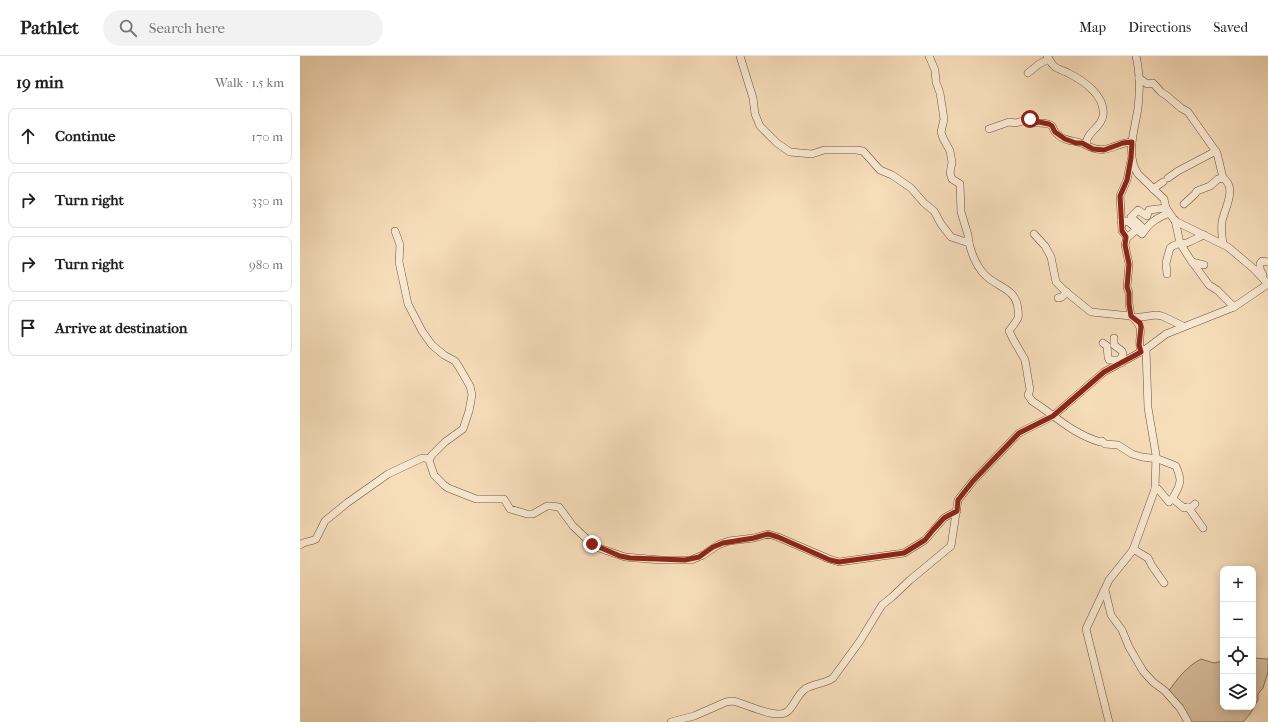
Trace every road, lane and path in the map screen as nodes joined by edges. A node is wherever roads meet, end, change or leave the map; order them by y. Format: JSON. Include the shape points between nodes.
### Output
{"nodes":[{"id":1,"x":740,"y":56,"type":"edge"},
{"id":2,"x":929,"y":56,"type":"edge"},
{"id":3,"x":1136,"y":56,"type":"edge"},
{"id":4,"x":1048,"y":58,"type":"edge"},
{"id":5,"x":1028,"y":73,"type":"dead end"},
{"id":6,"x":1139,"y":78,"type":"junction"},
{"id":7,"x":989,"y":129,"type":"dead end"},
{"id":8,"x":1132,"y":142,"type":"junction"},
{"id":9,"x":1086,"y":145,"type":"junction"},
{"id":10,"x":1216,"y":151,"type":"junction"},
{"id":11,"x":1131,"y":158,"type":"junction"},
{"id":12,"x":1223,"y":178,"type":"junction"},
{"id":13,"x":1153,"y":190,"type":"junction"},
{"id":14,"x":1184,"y":204,"type":"dead end"},
{"id":15,"x":1167,"y":210,"type":"junction"},
{"id":16,"x":1121,"y":220,"type":"junction"},
{"id":17,"x":1175,"y":220,"type":"junction"},
{"id":18,"x":1137,"y":229,"type":"junction"},
{"id":19,"x":395,"y":231,"type":"dead end"},
{"id":20,"x":1034,"y":234,"type":"dead end"},
{"id":21,"x":1204,"y":235,"type":"junction"},
{"id":22,"x":1126,"y":237,"type":"junction"},
{"id":23,"x":969,"y":243,"type":"junction"},
{"id":24,"x":1180,"y":243,"type":"junction"},
{"id":25,"x":1223,"y":244,"type":"junction"},
{"id":26,"x":1192,"y":262,"type":"junction"},
{"id":27,"x":1268,"y":262,"type":"edge"},
{"id":28,"x":1204,"y":266,"type":"dead end"},
{"id":29,"x":1167,"y":274,"type":"dead end"},
{"id":30,"x":1268,"y":284,"type":"edge"},
{"id":31,"x":1067,"y":292,"type":"junction"},
{"id":32,"x":1058,"y":298,"type":"dead end"},
{"id":33,"x":1234,"y":307,"type":"junction"},
{"id":34,"x":1132,"y":317,"type":"junction"},
{"id":35,"x":1183,"y":326,"type":"junction"},
{"id":36,"x":1114,"y":338,"type":"dead end"},
{"id":37,"x":1103,"y":343,"type":"dead end"},
{"id":38,"x":1143,"y":350,"type":"junction"},
{"id":39,"x":1121,"y":361,"type":"junction"},
{"id":40,"x":1053,"y":416,"type":"junction"},
{"id":41,"x":1156,"y":459,"type":"junction"},
{"id":42,"x":429,"y":460,"type":"junction"},
{"id":43,"x":1155,"y":489,"type":"junction"},
{"id":44,"x":1173,"y":499,"type":"junction"},
{"id":45,"x":1195,"y":504,"type":"dead end"},
{"id":46,"x":1188,"y":507,"type":"junction"},
{"id":47,"x":957,"y":511,"type":"junction"},
{"id":48,"x":1203,"y":528,"type":"dead end"},
{"id":49,"x":300,"y":545,"type":"edge"},
{"id":50,"x":1133,"y":549,"type":"junction"},
{"id":51,"x":1164,"y":583,"type":"dead end"},
{"id":52,"x":1105,"y":590,"type":"junction"},
{"id":53,"x":671,"y":722,"type":"edge"},
{"id":54,"x":1109,"y":722,"type":"edge"},
{"id":55,"x":1188,"y":722,"type":"edge"}],
"edges":[{"from":1,"to":23,"type":"street","via":[[760,126],[777,143],[790,152],[812,154],[824,150],[863,151],[880,170],[912,188],[934,211],[951,237]]},
{"from":2,"to":23,"type":"street","via":[[940,93],[944,119],[941,132],[950,151],[952,179],[960,184],[961,212]]},
{"from":3,"to":6,"type":"street"},
{"from":4,"to":5,"type":"street"},
{"from":4,"to":9,"type":"street","via":[[1053,66],[1067,72],[1097,93],[1101,100],[1103,116],[1086,140]]},
{"from":6,"to":8,"type":"street","via":[[1138,110]]},
{"from":6,"to":10,"type":"street","via":[[1147,84],[1153,83],[1188,112]]},
{"from":7,"to":9,"type":"street","via":[[1009,122],[1030,119],[1034,123],[1049,124],[1065,139]]},
{"from":8,"to":9,"type":"street","via":[[1104,150]]},
{"from":8,"to":11,"type":"street"},
{"from":10,"to":12,"type":"street"},
{"from":10,"to":13,"type":"street","via":[[1178,171]]},
{"from":11,"to":13,"type":"street","via":[[1138,174]]},
{"from":11,"to":16,"type":"street","via":[[1127,180],[1120,196]]},
{"from":12,"to":14,"type":"street","via":[[1196,191]]},
{"from":12,"to":25,"type":"street","via":[[1230,188],[1222,224]]},
{"from":13,"to":15,"type":"street","via":[[1164,199]]},
{"from":15,"to":17,"type":"street"},
{"from":15,"to":18,"type":"street","via":[[1142,234]]},
{"from":15,"to":18,"type":"street","via":[[1149,210],[1146,216],[1138,210],[1132,217],[1141,226]]},
{"from":16,"to":18,"type":"street","via":[[1129,222]]},
{"from":16,"to":22,"type":"street","via":[[1122,231]]},
{"from":17,"to":21,"type":"street"},
{"from":17,"to":24,"type":"street"},
{"from":18,"to":22,"type":"street"},
{"from":19,"to":42,"type":"street","via":[[400,245],[400,262],[408,304],[432,345],[455,361],[470,386],[472,395],[463,429],[445,442]]},
{"from":20,"to":31,"type":"street","via":[[1051,257],[1056,282]]},
{"from":21,"to":24,"type":"street","via":[[1187,243]]},
{"from":21,"to":25,"type":"street"},
{"from":22,"to":34,"type":"street","via":[[1129,264],[1127,287]]},
{"from":23,"to":40,"type":"street","via":[[972,256],[984,274],[1012,293],[1018,307],[1018,318],[1009,331],[1025,360],[1030,390],[1028,395],[1032,401]]},
{"from":24,"to":26,"type":"street"},
{"from":24,"to":29,"type":"street","via":[[1170,248],[1166,263]]},
{"from":25,"to":30,"type":"street"},
{"from":26,"to":28,"type":"street"},
{"from":26,"to":33,"type":"street","via":[[1209,285]]},
{"from":27,"to":30,"type":"street","via":[[1262,261],[1260,268]]},
{"from":30,"to":33,"type":"street"},
{"from":31,"to":32,"type":"street"},
{"from":31,"to":34,"type":"street","via":[[1091,312]]},
{"from":33,"to":35,"type":"street"},
{"from":34,"to":35,"type":"street","via":[[1162,316]]},
{"from":34,"to":38,"type":"street","via":[[1140,323],[1139,345]]},
{"from":35,"to":38,"type":"street"},
{"from":36,"to":39,"type":"street","via":[[1114,345],[1123,354]]},
{"from":37,"to":39,"type":"street","via":[[1107,346],[1109,360]]},
{"from":38,"to":39,"type":"street"},
{"from":38,"to":41,"type":"street"},
{"from":39,"to":40,"type":"street","via":[[1104,372]]},
{"from":40,"to":41,"type":"street","via":[[1071,430],[1084,436],[1105,444],[1118,445],[1142,457]]},
{"from":40,"to":47,"type":"street","via":[[1019,433],[973,481],[958,500]]},
{"from":41,"to":43,"type":"street"},
{"from":41,"to":44,"type":"street","via":[[1176,466],[1180,486]]},
{"from":42,"to":47,"type":"street","via":[[434,475],[448,488],[476,499],[504,499],[510,509],[527,514],[534,514],[547,506],[559,507],[573,526],[592,544],[630,558],[691,560],[723,543],[768,534],[839,562],[899,555],[925,540],[944,518]]},
{"from":42,"to":49,"type":"street","via":[[422,458],[388,474],[327,519],[316,539]]},
{"from":43,"to":44,"type":"street","via":[[1158,489],[1169,502]]},
{"from":43,"to":50,"type":"street"},
{"from":44,"to":46,"type":"street","via":[[1184,508]]},
{"from":45,"to":46,"type":"street"},
{"from":46,"to":48,"type":"street"},
{"from":47,"to":53,"type":"street","via":[[952,546],[882,605],[858,645],[829,681],[806,688],[783,714],[732,701]]},
{"from":50,"to":51,"type":"street","via":[[1148,558]]},
{"from":50,"to":52,"type":"street","via":[[1109,580]]},
{"from":52,"to":54,"type":"street","via":[[1086,629]]},
{"from":52,"to":55,"type":"street","via":[[1111,615],[1144,671],[1180,708]]}]}
